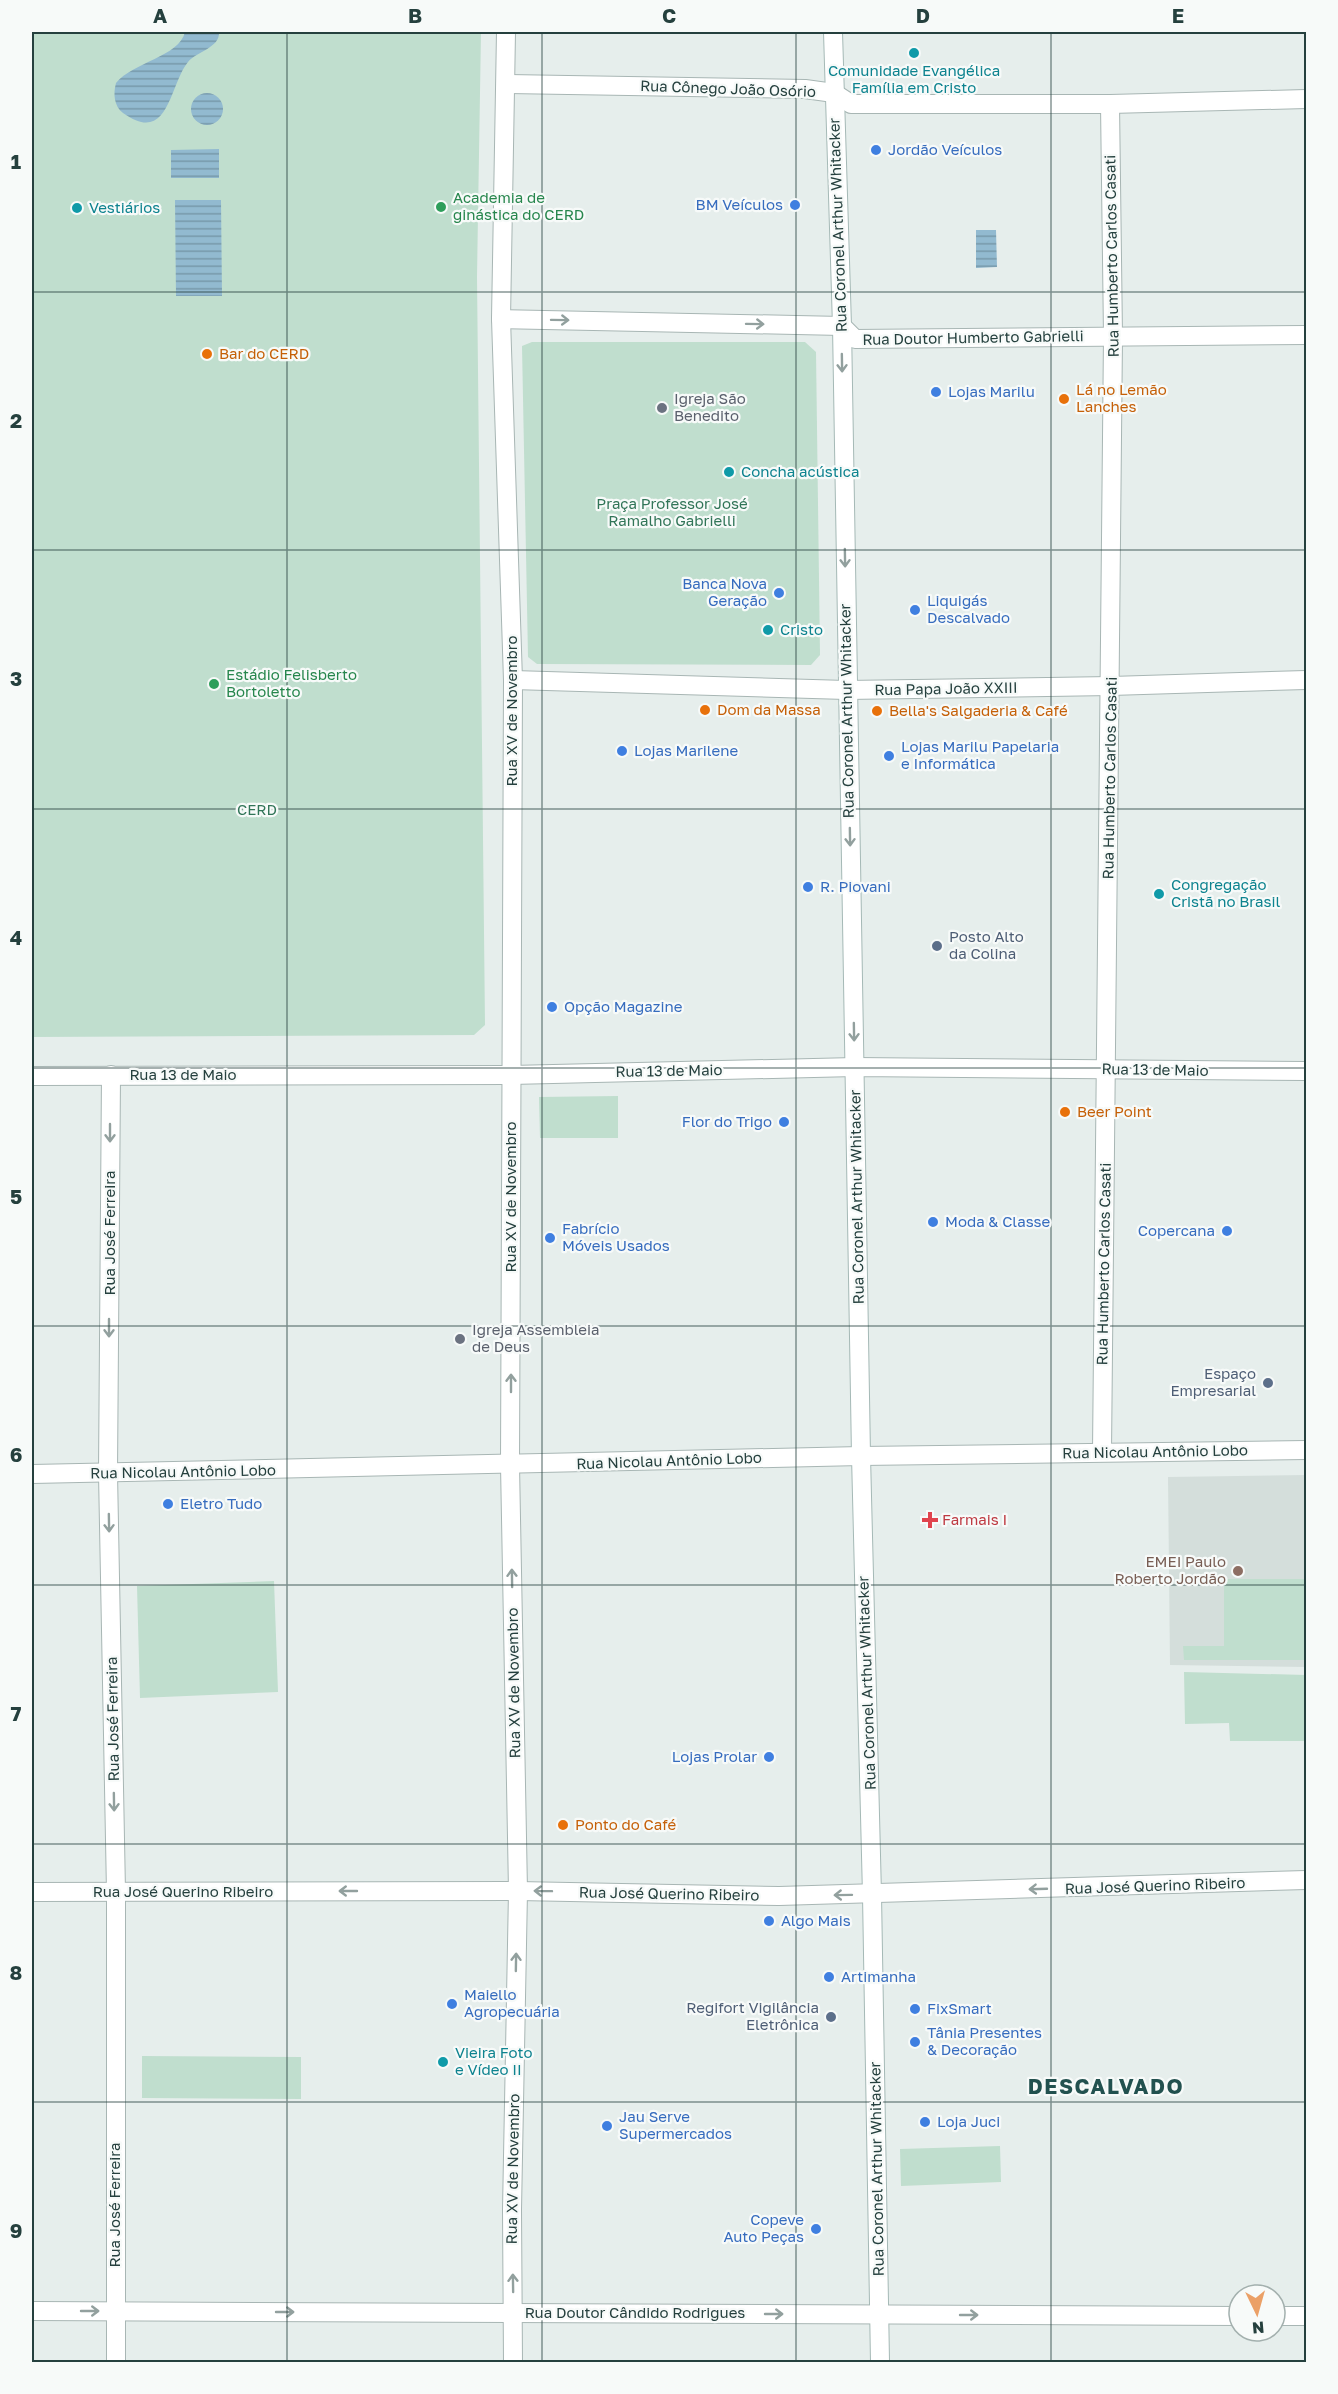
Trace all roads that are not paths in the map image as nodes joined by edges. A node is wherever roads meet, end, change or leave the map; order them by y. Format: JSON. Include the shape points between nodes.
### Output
{"nodes":[{"id":1,"x":506,"y":32,"type":"edge"},
{"id":2,"x":833,"y":32,"type":"edge"},
{"id":3,"x":506,"y":84,"type":"junction"},
{"id":4,"x":834,"y":93,"type":"junction"},
{"id":5,"x":1306,"y":99,"type":"edge"},
{"id":6,"x":1110,"y":104,"type":"junction"},
{"id":7,"x":501,"y":319,"type":"junction"},
{"id":8,"x":842,"y":326,"type":"junction"},
{"id":9,"x":1306,"y":335,"type":"edge"},
{"id":10,"x":1113,"y":336,"type":"junction"},
{"id":11,"x":513,"y":680,"type":"junction"},
{"id":12,"x":1306,"y":680,"type":"edge"},
{"id":13,"x":1111,"y":686,"type":"junction"},
{"id":14,"x":846,"y":690,"type":"junction"},
{"id":15,"x":855,"y":1067,"type":"junction"},
{"id":16,"x":1107,"y":1070,"type":"junction"},
{"id":17,"x":1306,"y":1071,"type":"edge"},
{"id":18,"x":111,"y":1075,"type":"junction"},
{"id":19,"x":511,"y":1075,"type":"junction"},
{"id":20,"x":32,"y":1076,"type":"edge"},
{"id":21,"x":1306,"y":1450,"type":"edge"},
{"id":22,"x":1102,"y":1452,"type":"junction"},
{"id":23,"x":861,"y":1456,"type":"junction"},
{"id":24,"x":510,"y":1465,"type":"junction"},
{"id":25,"x":108,"y":1473,"type":"junction"},
{"id":26,"x":32,"y":1474,"type":"edge"},
{"id":27,"x":1306,"y":1881,"type":"edge"},
{"id":28,"x":518,"y":1891,"type":"junction"},
{"id":29,"x":32,"y":1892,"type":"edge"},
{"id":30,"x":116,"y":1892,"type":"junction"},
{"id":31,"x":872,"y":1895,"type":"junction"},
{"id":32,"x":32,"y":2311,"type":"edge"},
{"id":33,"x":115,"y":2311,"type":"junction"},
{"id":34,"x":513,"y":2313,"type":"junction"},
{"id":35,"x":879,"y":2314,"type":"junction"},
{"id":36,"x":1227,"y":2316,"type":"edge"},
{"id":37,"x":1287,"y":2316,"type":"edge"},
{"id":38,"x":1306,"y":2316,"type":"edge"},
{"id":39,"x":116,"y":2362,"type":"edge"},
{"id":40,"x":513,"y":2362,"type":"edge"},
{"id":41,"x":880,"y":2362,"type":"edge"}],
"edges":[{"from":1,"to":3,"type":"street","name":"Rua XV de Novembro"},
{"from":2,"to":4,"type":"street","name":"Rua Coronel Arthur Whitacker"},
{"from":3,"to":4,"type":"street","name":"Rua Cônego João Osório","via":[[805,89]]},
{"from":3,"to":7,"type":"street","name":"Rua XV de Novembro"},
{"from":4,"to":6,"type":"street","name":"Rua Cônego João Osório","via":[[851,104]]},
{"from":4,"to":8,"type":"street","name":"Rua Coronel Arthur Whitacker"},
{"from":5,"to":6,"type":"street","name":"Rua Cônego João Osório"},
{"from":6,"to":10,"type":"street","name":"Rua Humberto Carlos Casati"},
{"from":7,"to":8,"type":"street","name":"Rua Doutor Humberto Gabrielli","one_way":true},
{"from":7,"to":11,"type":"street","name":"Rua XV de Novembro"},
{"from":8,"to":10,"type":"street","name":"Rua Doutor Humberto Gabrielli","via":[[855,339]]},
{"from":8,"to":14,"type":"street","name":"Rua Coronel Arthur Whitacker","one_way":true},
{"from":9,"to":10,"type":"street","name":"Rua Doutor Humberto Gabrielli"},
{"from":10,"to":13,"type":"street","name":"Rua Humberto Carlos Casati"},
{"from":11,"to":14,"type":"street","name":"Rua Papa João XXIII"},
{"from":11,"to":19,"type":"street","name":"Rua XV de Novembro"},
{"from":12,"to":13,"type":"street","name":"Rua Papa João XXIII"},
{"from":13,"to":14,"type":"street","name":"Rua Papa João XXIII"},
{"from":13,"to":16,"type":"street","name":"Rua Humberto Carlos Casati"},
{"from":14,"to":15,"type":"street","name":"Rua Coronel Arthur Whitacker","one_way":true},
{"from":15,"to":16,"type":"street","name":"Rua 13 de Maio"},
{"from":15,"to":19,"type":"street","name":"Rua 13 de Maio"},
{"from":15,"to":23,"type":"street","name":"Rua Coronel Arthur Whitacker"},
{"from":16,"to":17,"type":"street","name":"Rua 13 de Maio"},
{"from":16,"to":22,"type":"street","name":"Rua Humberto Carlos Casati"},
{"from":18,"to":19,"type":"street","name":"Rua 13 de Maio"},
{"from":18,"to":20,"type":"street","name":"Rua 13 de Maio"},
{"from":18,"to":25,"type":"street","name":"Rua José Ferreira","one_way":true},
{"from":24,"to":19,"type":"street","name":"Rua XV de Novembro","one_way":true},
{"from":21,"to":22,"type":"street","name":"Rua Nicolau Antônio Lobo"},
{"from":22,"to":23,"type":"street","name":"Rua Nicolau Antônio Lobo"},
{"from":23,"to":24,"type":"street","name":"Rua Nicolau Antônio Lobo"},
{"from":23,"to":31,"type":"street","name":"Rua Coronel Arthur Whitacker"},
{"from":24,"to":25,"type":"street","name":"Rua Nicolau Antônio Lobo"},
{"from":28,"to":24,"type":"street","name":"Rua XV de Novembro","one_way":true},
{"from":25,"to":26,"type":"street","name":"Rua Nicolau Antônio Lobo"},
{"from":25,"to":30,"type":"street","name":"Rua José Ferreira","one_way":true},
{"from":27,"to":31,"type":"street","name":"Rua José Querino Ribeiro","one_way":true},
{"from":28,"to":30,"type":"street","name":"Rua José Querino Ribeiro","one_way":true},
{"from":31,"to":28,"type":"street","name":"Rua José Querino Ribeiro","one_way":true},
{"from":34,"to":28,"type":"street","name":"Rua XV de Novembro","one_way":true},
{"from":29,"to":30,"type":"street","name":"Rua José Querino Ribeiro"},
{"from":30,"to":33,"type":"street","name":"Rua José Ferreira"},
{"from":31,"to":35,"type":"street","name":"Rua Coronel Arthur Whitacker"},
{"from":32,"to":33,"type":"street","name":"Rua Doutor Cândido Rodrigues","one_way":true},
{"from":33,"to":34,"type":"street","name":"Rua Doutor Cândido Rodrigues","one_way":true},
{"from":33,"to":39,"type":"street","name":"Rua José Ferreira"},
{"from":34,"to":35,"type":"street","name":"Rua Doutor Cândido Rodrigues","one_way":true},
{"from":34,"to":40,"type":"street","name":"Rua XV de Novembro"},
{"from":35,"to":36,"type":"street","name":"Rua Doutor Cândido Rodrigues","one_way":true},
{"from":35,"to":41,"type":"street","name":"Rua Coronel Arthur Whitacker"},
{"from":37,"to":38,"type":"street"}]}
